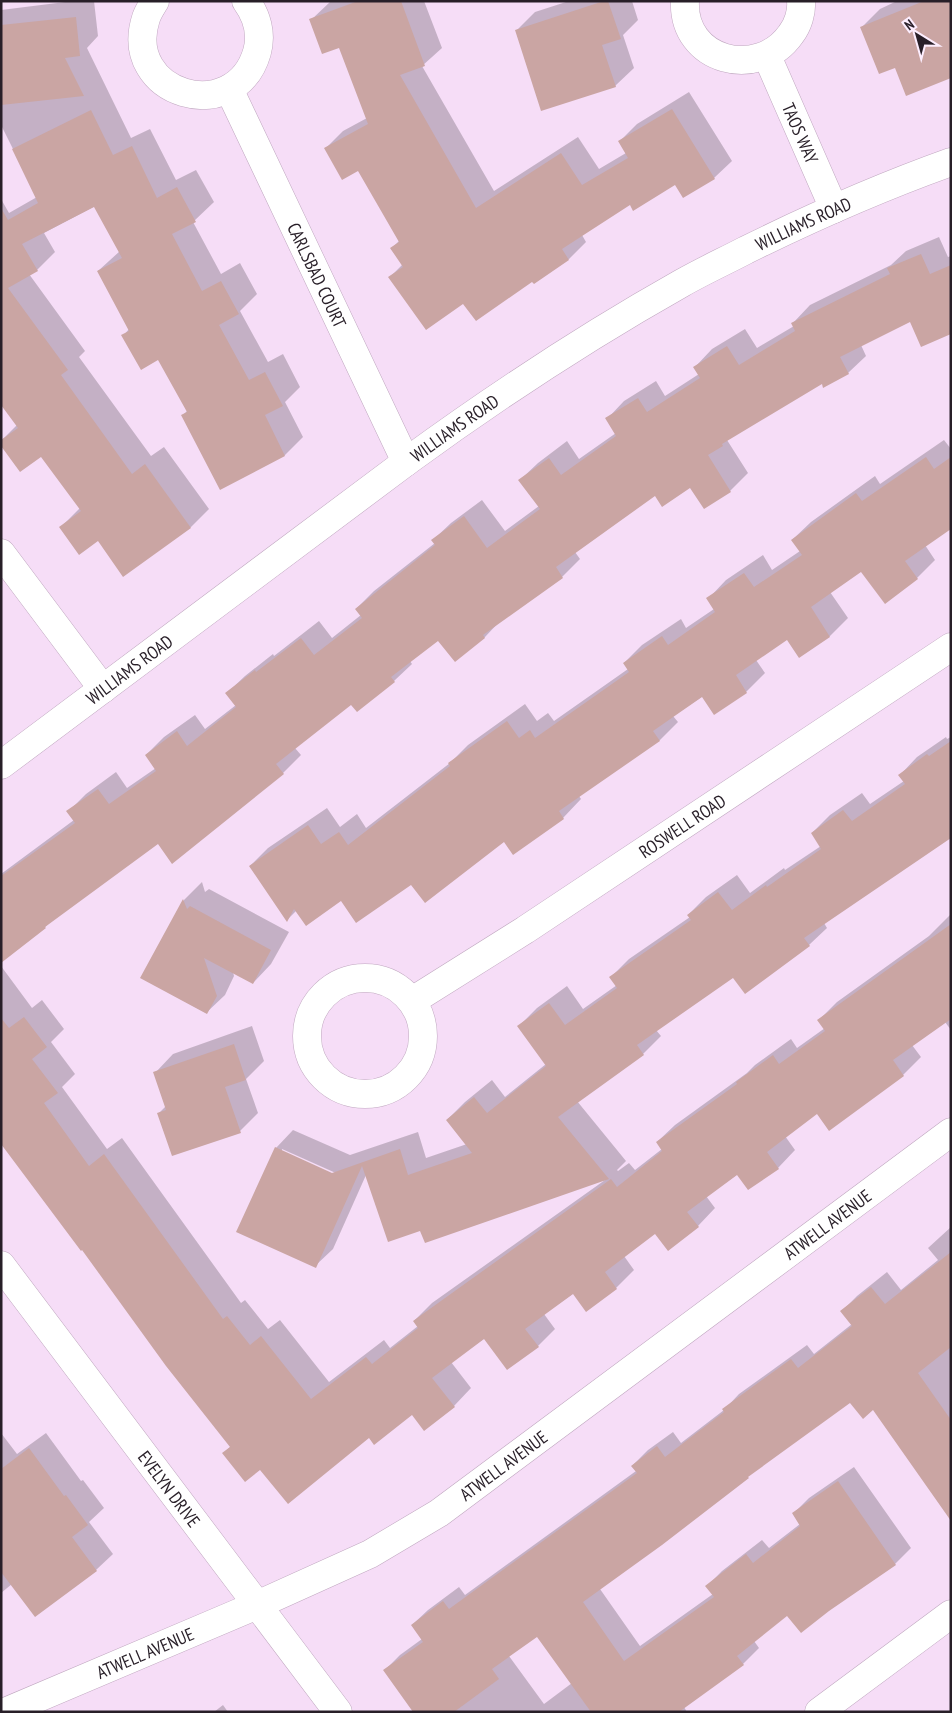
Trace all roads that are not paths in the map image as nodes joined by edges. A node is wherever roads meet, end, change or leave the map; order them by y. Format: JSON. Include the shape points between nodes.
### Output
{"nodes":[{"id":1,"x":155,"y":1,"type":"edge"},
{"id":2,"x":246,"y":1,"type":"edge"},
{"id":3,"x":685,"y":1,"type":"edge"},
{"id":4,"x":801,"y":1,"type":"edge"},
{"id":5,"x":767,"y":56,"type":"junction"},
{"id":6,"x":229,"y":89,"type":"junction"},
{"id":7,"x":951,"y":162,"type":"edge"},
{"id":8,"x":834,"y":209,"type":"junction"},
{"id":9,"x":406,"y":462,"type":"junction"},
{"id":10,"x":1,"y":554,"type":"edge"},
{"id":11,"x":951,"y":647,"type":"edge"},
{"id":12,"x":103,"y":689,"type":"junction"},
{"id":13,"x":1,"y":765,"type":"edge"},
{"id":14,"x":412,"y":1001,"type":"junction"},
{"id":15,"x":951,"y":1132,"type":"edge"},
{"id":16,"x":1,"y":1265,"type":"edge"},
{"id":17,"x":257,"y":1605,"type":"junction"},
{"id":18,"x":951,"y":1614,"type":"edge"},
{"id":19,"x":4,"y":1712,"type":"edge"},
{"id":20,"x":338,"y":1712,"type":"edge"},
{"id":21,"x":819,"y":1712,"type":"edge"}],
"edges":[{"from":1,"to":6,"type":"street","via":[[146,16],[142,36],[145,57],[155,74],[171,88],[190,95],[210,95]]},
{"from":2,"to":6,"type":"street","via":[[253,9],[259,26],[259,45],[254,62],[243,78]]},
{"from":3,"to":5,"type":"street","via":[[690,26],[699,42],[713,54],[749,61]]},
{"from":4,"to":5,"type":"street","via":[[796,28],[784,45]]},
{"from":5,"to":8,"type":"street","name":"TAOS WAY"},
{"from":6,"to":9,"type":"street","name":"CARLSBAD COURT"},
{"from":7,"to":8,"type":"street","name":"WILLIAMS ROAD"},
{"from":8,"to":9,"type":"street","name":"WILLIAMS ROAD","via":[[683,282],[559,356]]},
{"from":9,"to":12,"type":"street","name":"WILLIAMS ROAD"},
{"from":10,"to":12,"type":"street"},
{"from":11,"to":14,"type":"street","name":"ROSWELL ROAD","via":[[525,930]]},
{"from":12,"to":13,"type":"street","name":"WILLIAMS ROAD"},
{"from":14,"to":14,"type":"street","via":[[424,1035],[421,1053],[413,1070],[400,1083],[366,1095],[347,1092],[331,1084],[318,1071],[309,1053],[306,1032],[311,1013],[322,996],[339,984],[358,977],[379,979],[398,987]]},
{"from":15,"to":17,"type":"street","name":"ATWELL AVENUE","via":[[439,1513],[370,1554]]},
{"from":16,"to":17,"type":"street","name":"EVELYN DRIVE"},
{"from":17,"to":19,"type":"street","name":"ATWELL AVENUE"},
{"from":17,"to":20,"type":"street","name":"EVELYN DRIVE"},
{"from":18,"to":21,"type":"street"}]}
